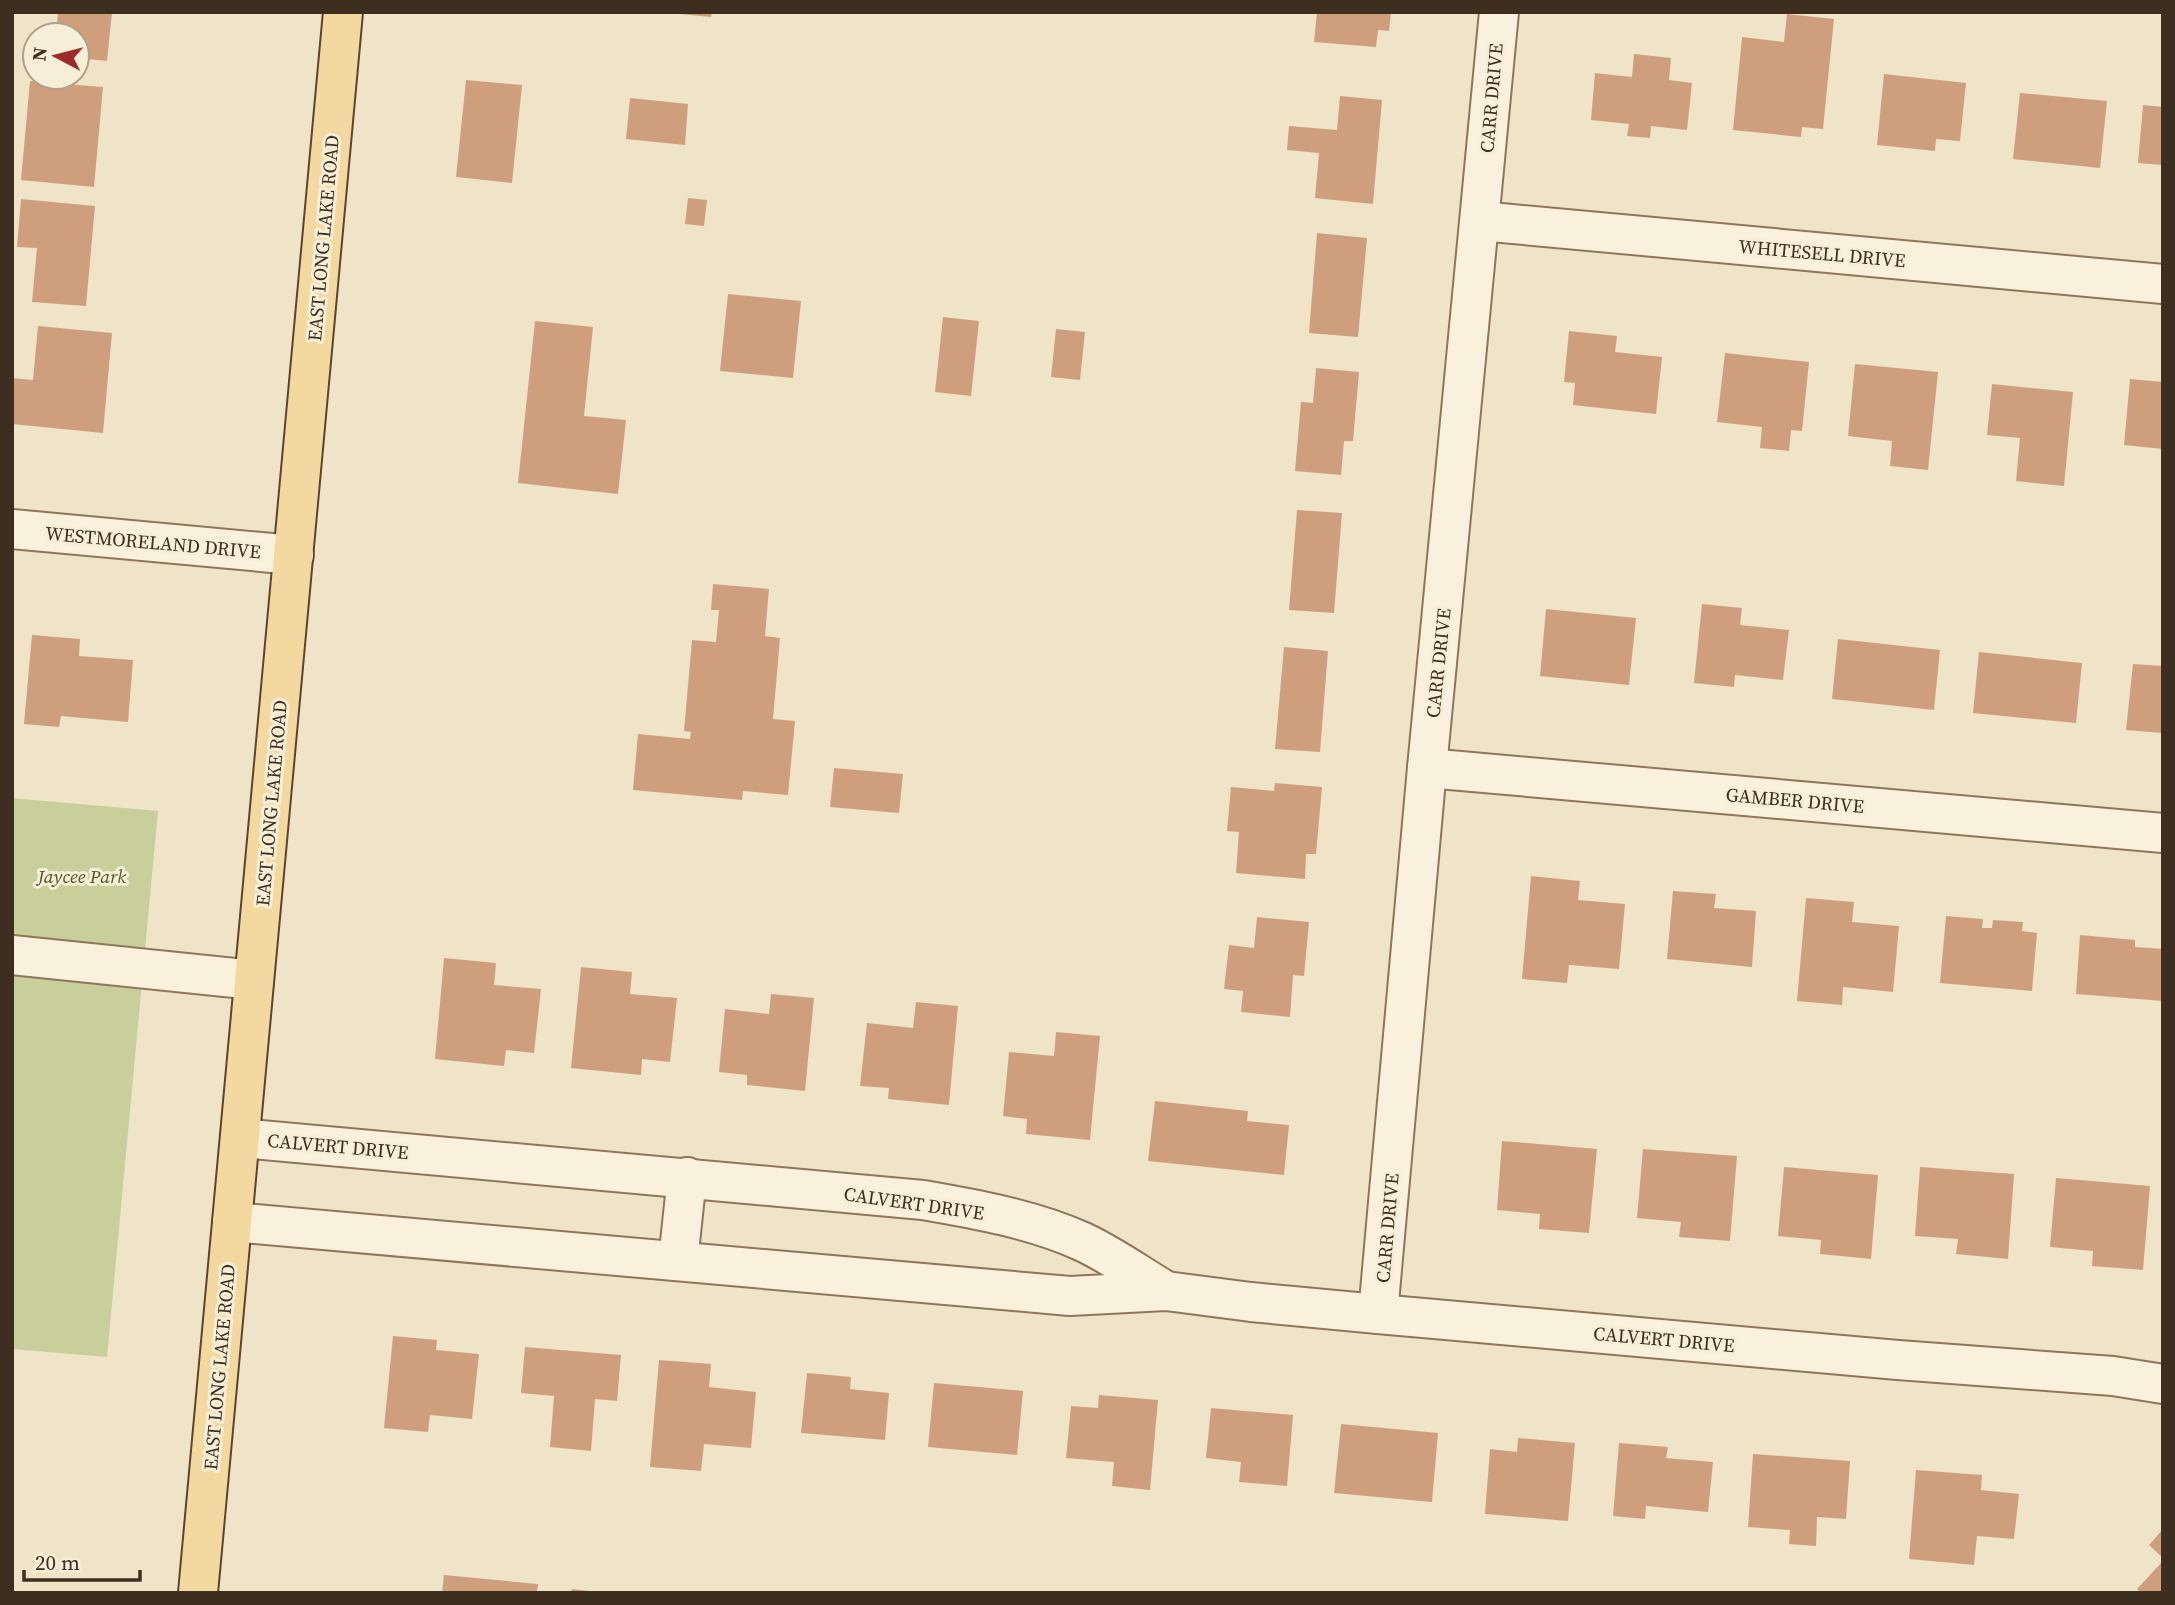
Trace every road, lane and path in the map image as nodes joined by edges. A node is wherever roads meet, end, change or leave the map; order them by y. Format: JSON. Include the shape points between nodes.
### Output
{"nodes":[{"id":1,"x":343,"y":12,"type":"edge"},
{"id":2,"x":1499,"y":12,"type":"edge"},
{"id":3,"x":1480,"y":221,"type":"junction"},
{"id":4,"x":2163,"y":284,"type":"edge"},
{"id":5,"x":12,"y":529,"type":"edge"},
{"id":6,"x":294,"y":555,"type":"junction"},
{"id":7,"x":1427,"y":768,"type":"junction"},
{"id":8,"x":2163,"y":833,"type":"edge"},
{"id":9,"x":12,"y":955,"type":"edge"},
{"id":10,"x":254,"y":980,"type":"junction"},
{"id":11,"x":240,"y":1138,"type":"junction"},
{"id":12,"x":687,"y":1177,"type":"junction"},
{"id":13,"x":232,"y":1222,"type":"junction"},
{"id":14,"x":678,"y":1261,"type":"junction"},
{"id":15,"x":1166,"y":1291,"type":"junction"},
{"id":16,"x":1378,"y":1314,"type":"junction"},
{"id":17,"x":2163,"y":1384,"type":"edge"},
{"id":18,"x":198,"y":1593,"type":"edge"}],
"edges":[{"from":1,"to":6,"type":"main road","name":"EAST LONG LAKE ROAD"},
{"from":2,"to":3,"type":"street","name":"CARR DRIVE"},
{"from":3,"to":4,"type":"street","name":"WHITESELL DRIVE"},
{"from":3,"to":7,"type":"street","name":"CARR DRIVE"},
{"from":5,"to":6,"type":"street","name":"WESTMORELAND DRIVE"},
{"from":6,"to":10,"type":"main road","name":"EAST LONG LAKE ROAD"},
{"from":7,"to":8,"type":"street","name":"GAMBER DRIVE"},
{"from":7,"to":16,"type":"street","name":"CARR DRIVE"},
{"from":9,"to":10,"type":"street"},
{"from":10,"to":11,"type":"main road","name":"EAST LONG LAKE ROAD"},
{"from":11,"to":12,"type":"street","name":"CALVERT DRIVE"},
{"from":11,"to":13,"type":"main road","name":"EAST LONG LAKE ROAD"},
{"from":12,"to":14,"type":"street"},
{"from":12,"to":15,"type":"street","name":"CALVERT DRIVE","via":[[966,1207],[1082,1241]]},
{"from":13,"to":14,"type":"street","name":"CALVERT DRIVE"},
{"from":13,"to":18,"type":"main road","name":"EAST LONG LAKE ROAD"},
{"from":14,"to":15,"type":"street","name":"CALVERT DRIVE","via":[[1070,1296]]},
{"from":15,"to":16,"type":"street","name":"CALVERT DRIVE"},
{"from":16,"to":17,"type":"street","name":"CALVERT DRIVE","via":[[2113,1376]]}]}
